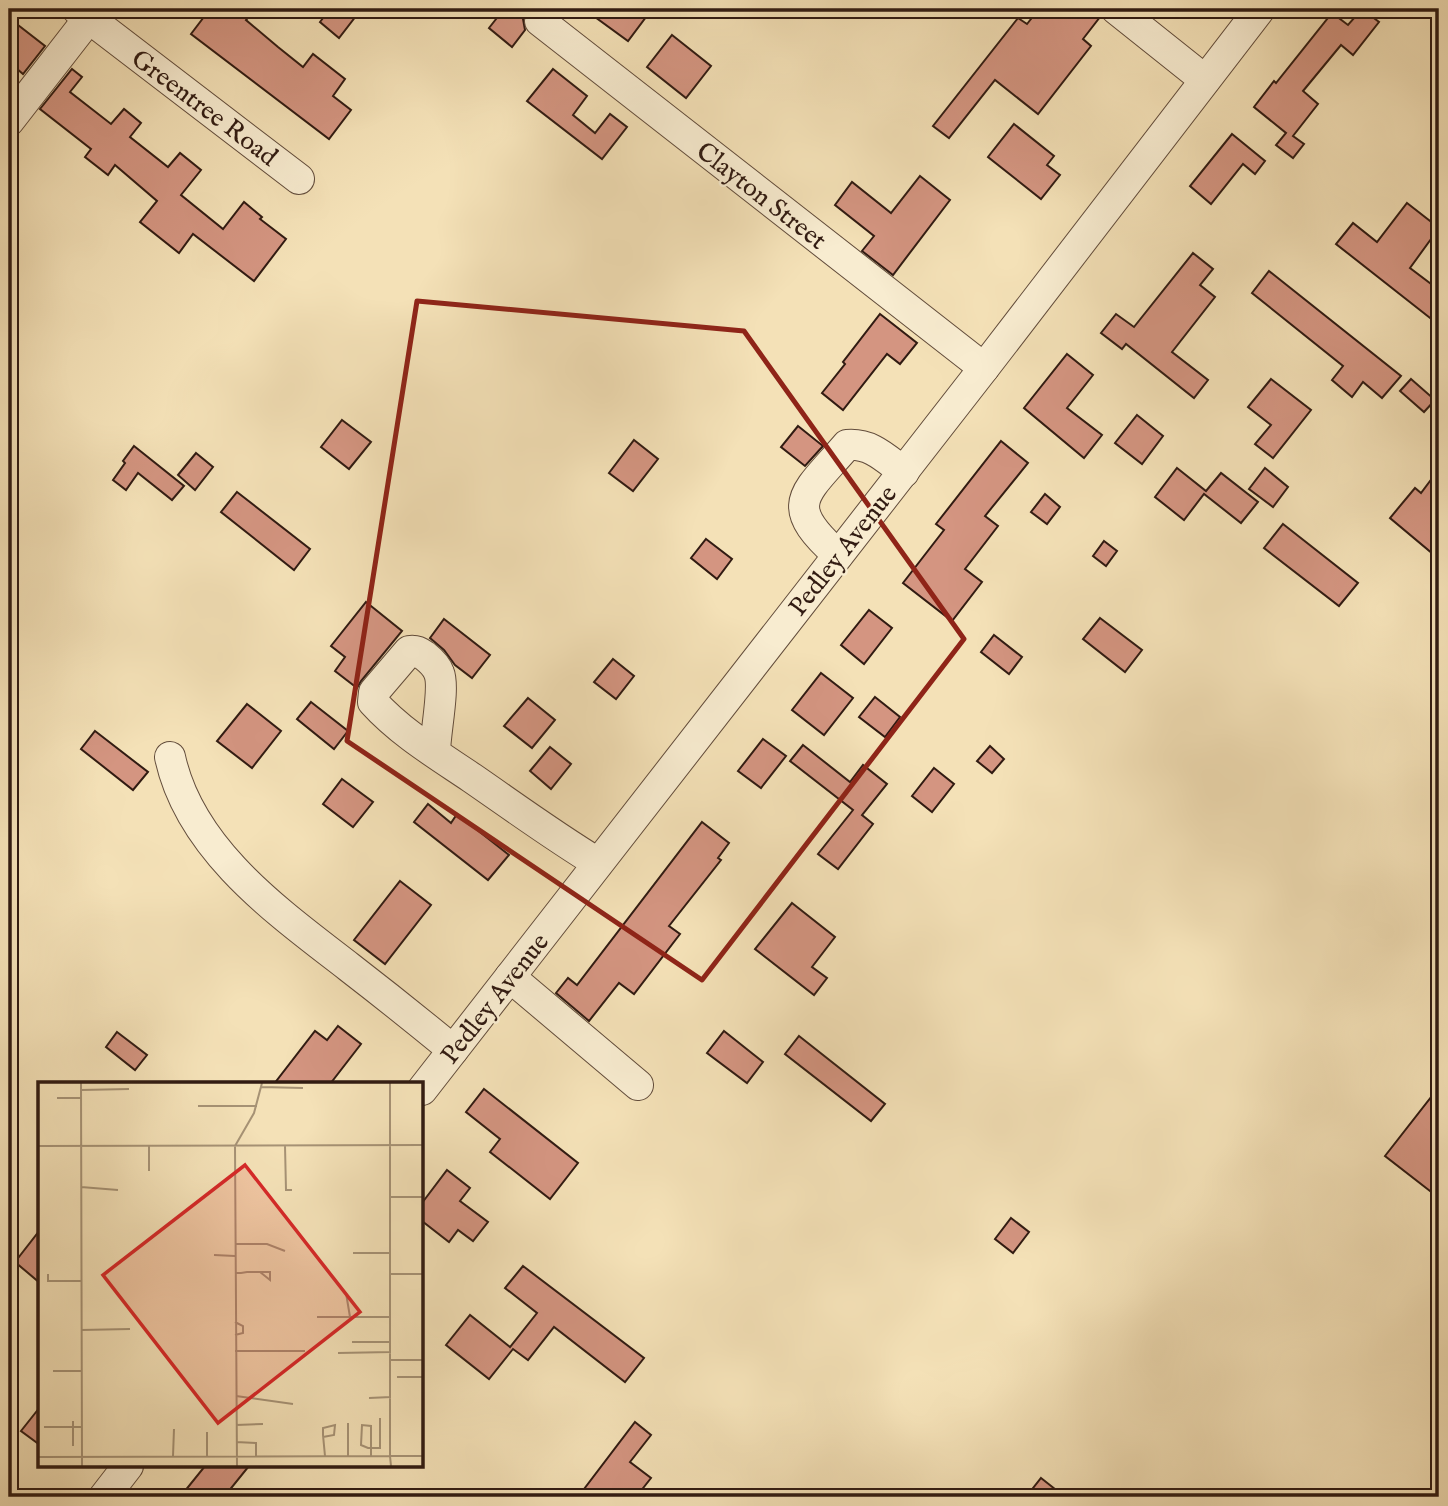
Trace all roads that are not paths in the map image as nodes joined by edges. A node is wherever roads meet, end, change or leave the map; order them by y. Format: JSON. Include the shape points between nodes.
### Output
{"nodes":[{"id":1,"x":1116,"y":9,"type":"edge"},
{"id":2,"x":1259,"y":9,"type":"edge"},
{"id":3,"x":83,"y":14,"type":"edge"},
{"id":4,"x":540,"y":21,"type":"dead end"},
{"id":5,"x":1205,"y":80,"type":"junction"},
{"id":6,"x":9,"y":121,"type":"edge"},
{"id":7,"x":299,"y":179,"type":"dead end"},
{"id":8,"x":984,"y":369,"type":"junction"},
{"id":9,"x":904,"y":472,"type":"junction"},
{"id":10,"x":838,"y":555,"type":"junction"},
{"id":11,"x":435,"y":753,"type":"dead end"},
{"id":12,"x":170,"y":757,"type":"dead end"},
{"id":13,"x":598,"y":863,"type":"junction"},
{"id":14,"x":510,"y":977,"type":"junction"},
{"id":15,"x":453,"y":1050,"type":"junction"},
{"id":16,"x":638,"y":1085,"type":"dead end"},
{"id":17,"x":424,"y":1087,"type":"edge"},
{"id":18,"x":126,"y":1468,"type":"edge"},
{"id":19,"x":104,"y":1497,"type":"edge"}],
"edges":[{"from":1,"to":5,"type":"street"},
{"from":2,"to":5,"type":"street","name":"Pedley Avenue"},
{"from":3,"to":6,"type":"street"},
{"from":3,"to":7,"type":"street","name":"Greentree Road"},
{"from":4,"to":8,"type":"street","name":"Clayton Street"},
{"from":5,"to":8,"type":"street","name":"Pedley Avenue"},
{"from":8,"to":9,"type":"street","name":"Pedley Avenue"},
{"from":9,"to":10,"type":"street","name":"Pedley Avenue"},
{"from":9,"to":10,"type":"street","via":[[872,448],[846,445],[809,490],[803,507],[806,521]]},
{"from":10,"to":13,"type":"street","name":"Pedley Avenue"},
{"from":11,"to":13,"type":"street"},
{"from":12,"to":15,"type":"street","via":[[183,799],[214,846],[255,891]]},
{"from":13,"to":14,"type":"street","name":"Pedley Avenue"},
{"from":14,"to":15,"type":"street","name":"Pedley Avenue"},
{"from":14,"to":16,"type":"street"},
{"from":15,"to":17,"type":"street","name":"Pedley Avenue"},
{"from":18,"to":19,"type":"street"}]}
